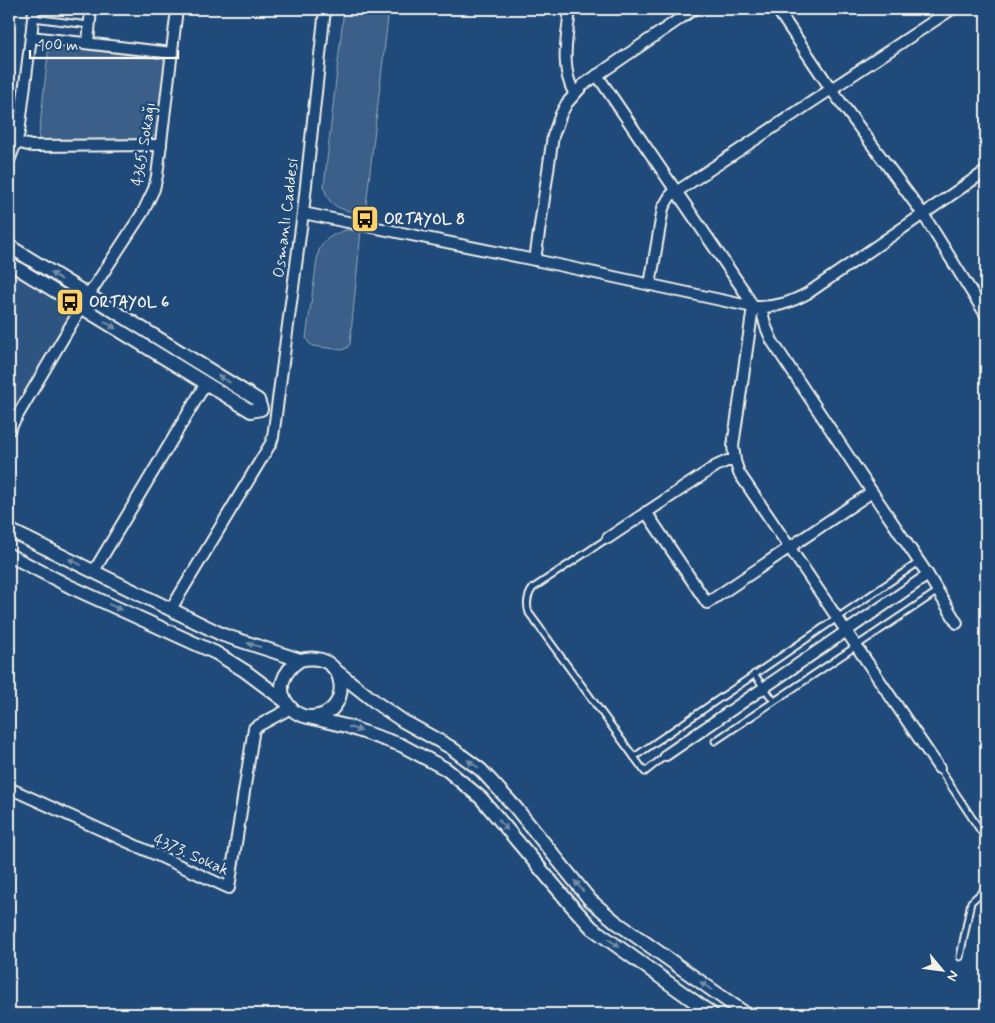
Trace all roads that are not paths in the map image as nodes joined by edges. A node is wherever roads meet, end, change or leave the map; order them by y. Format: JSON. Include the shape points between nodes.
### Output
{"nodes":[{"id":1,"x":91,"y":9,"type":"edge"},
{"id":2,"x":177,"y":9,"type":"edge"},
{"id":3,"x":325,"y":9,"type":"edge"},
{"id":4,"x":570,"y":9,"type":"edge"},
{"id":5,"x":694,"y":9,"type":"edge"},
{"id":6,"x":777,"y":9,"type":"edge"},
{"id":7,"x":952,"y":9,"type":"edge"},
{"id":8,"x":34,"y":14,"type":"edge"},
{"id":9,"x":90,"y":25,"type":"junction"},
{"id":10,"x":32,"y":37,"type":"junction"},
{"id":11,"x":88,"y":43,"type":"junction"},
{"id":12,"x":172,"y":54,"type":"junction"},
{"id":13,"x":597,"y":75,"type":"junction"},
{"id":14,"x":831,"y":90,"type":"junction"},
{"id":15,"x":574,"y":93,"type":"junction"},
{"id":16,"x":16,"y":142,"type":"junction"},
{"id":17,"x":162,"y":145,"type":"junction"},
{"id":18,"x":9,"y":161,"type":"edge"},
{"id":19,"x":986,"y":171,"type":"edge"},
{"id":20,"x":676,"y":192,"type":"junction"},
{"id":21,"x":303,"y":213,"type":"junction"},
{"id":22,"x":923,"y":214,"type":"junction"},
{"id":23,"x":9,"y":246,"type":"edge"},
{"id":24,"x":535,"y":260,"type":"junction"},
{"id":25,"x":9,"y":263,"type":"edge"},
{"id":26,"x":650,"y":285,"type":"junction"},
{"id":27,"x":88,"y":296,"type":"junction"},
{"id":28,"x":757,"y":307,"type":"junction"},
{"id":29,"x":82,"y":308,"type":"junction"},
{"id":30,"x":986,"y":315,"type":"edge"},
{"id":31,"x":206,"y":383,"type":"junction"},
{"id":32,"x":261,"y":409,"type":"junction"},
{"id":33,"x":276,"y":414,"type":"junction"},
{"id":34,"x":9,"y":430,"type":"edge"},
{"id":35,"x":735,"y":461,"type":"junction"},
{"id":36,"x":872,"y":492,"type":"junction"},
{"id":37,"x":646,"y":512,"type":"junction"},
{"id":38,"x":9,"y":530,"type":"edge"},
{"id":39,"x":608,"y":538,"type":"joint"},
{"id":40,"x":789,"y":547,"type":"junction"},
{"id":41,"x":9,"y":555,"type":"edge"},
{"id":42,"x":919,"y":562,"type":"junction"},
{"id":43,"x":94,"y":572,"type":"junction"},
{"id":44,"x":928,"y":575,"type":"junction"},
{"id":45,"x":938,"y":591,"type":"junction"},
{"id":46,"x":171,"y":609,"type":"junction"},
{"id":47,"x":837,"y":617,"type":"junction"},
{"id":48,"x":957,"y":623,"type":"dead end"},
{"id":49,"x":846,"y":631,"type":"junction"},
{"id":50,"x":856,"y":646,"type":"junction"},
{"id":51,"x":300,"y":660,"type":"junction"},
{"id":52,"x":335,"y":670,"type":"junction"},
{"id":53,"x":754,"y":674,"type":"junction"},
{"id":54,"x":764,"y":688,"type":"junction"},
{"id":55,"x":774,"y":701,"type":"junction"},
{"id":56,"x":288,"y":704,"type":"junction"},
{"id":57,"x":308,"y":717,"type":"junction"},
{"id":58,"x":715,"y":741,"type":"dead end"},
{"id":59,"x":666,"y":755,"type":"joint"},
{"id":60,"x":634,"y":757,"type":"junction"},
{"id":61,"x":939,"y":768,"type":"joint"},
{"id":62,"x":9,"y":788,"type":"edge"},
{"id":63,"x":986,"y":840,"type":"edge"},
{"id":64,"x":986,"y":888,"type":"edge"},
{"id":65,"x":960,"y":957,"type":"dead end"},
{"id":66,"x":712,"y":1014,"type":"edge"},
{"id":67,"x":746,"y":1014,"type":"edge"}],
"edges":[{"from":1,"to":9,"type":"street"},
{"from":2,"to":12,"type":"street","name":"4365. Sokağı"},
{"from":3,"to":21,"type":"street","name":"Osmanlı Caddesi"},
{"from":4,"to":15,"type":"street","via":[[565,60]]},
{"from":5,"to":13,"type":"street"},
{"from":6,"to":14,"type":"street"},
{"from":7,"to":14,"type":"street"},
{"from":8,"to":9,"type":"lane"},
{"from":8,"to":10,"type":"street"},
{"from":9,"to":11,"type":"street"},
{"from":10,"to":11,"type":"street"},
{"from":10,"to":16,"type":"street"},
{"from":11,"to":12,"type":"street"},
{"from":12,"to":17,"type":"street","name":"4365. Sokağı"},
{"from":13,"to":15,"type":"street"},
{"from":13,"to":20,"type":"street"},
{"from":14,"to":20,"type":"street"},
{"from":14,"to":22,"type":"street"},
{"from":15,"to":24,"type":"street","via":[[553,136]]},
{"from":16,"to":17,"type":"street","via":[[32,146]]},
{"from":16,"to":18,"type":"street"},
{"from":17,"to":27,"type":"street","name":"4365. Sokağı","via":[[158,176],[149,201]]},
{"from":19,"to":22,"type":"street"},
{"from":20,"to":26,"type":"street","via":[[663,208]]},
{"from":20,"to":28,"type":"street"},
{"from":21,"to":24,"type":"street"},
{"from":21,"to":33,"type":"street","name":"Osmanlı Caddesi"},
{"from":22,"to":28,"type":"street","via":[[808,293],[784,304]]},
{"from":22,"to":30,"type":"street"},
{"from":27,"to":23,"type":"street","one_way":true},
{"from":24,"to":26,"type":"street"},
{"from":25,"to":29,"type":"street"},
{"from":26,"to":28,"type":"street"},
{"from":27,"to":29,"type":"street","name":"4365. Sokağı"},
{"from":32,"to":27,"type":"street","one_way":true,"via":[[258,400]]},
{"from":28,"to":35,"type":"street","via":[[734,439]]},
{"from":28,"to":36,"type":"street","via":[[772,341]]},
{"from":29,"to":31,"type":"street","one_way":true},
{"from":29,"to":34,"type":"street","name":"4365. Sokağı"},
{"from":31,"to":32,"type":"street","via":[[251,411]]},
{"from":31,"to":43,"type":"street"},
{"from":32,"to":33,"type":"street"},
{"from":33,"to":46,"type":"street","name":"Osmanlı Caddesi","via":[[271,443]]},
{"from":35,"to":37,"type":"street","via":[[716,466]]},
{"from":35,"to":40,"type":"street"},
{"from":36,"to":40,"type":"street"},
{"from":36,"to":42,"type":"street"},
{"from":37,"to":39,"type":"street"},
{"from":37,"to":40,"type":"street","via":[[707,603]]},
{"from":43,"to":38,"type":"street","one_way":true},
{"from":39,"to":60,"type":"lane","via":[[533,588],[527,606]]},
{"from":40,"to":47,"type":"street"},
{"from":41,"to":56,"type":"street","one_way":true,"via":[[70,587],[216,652]]},
{"from":42,"to":44,"type":"street"},
{"from":42,"to":47,"type":"lane"},
{"from":43,"to":46,"type":"street"},
{"from":44,"to":45,"type":"street"},
{"from":44,"to":49,"type":"street"},
{"from":45,"to":48,"type":"street"},
{"from":45,"to":50,"type":"lane"},
{"from":51,"to":46,"type":"street","one_way":true,"via":[[223,635]]},
{"from":47,"to":49,"type":"street"},
{"from":47,"to":53,"type":"lane"},
{"from":49,"to":50,"type":"street"},
{"from":49,"to":54,"type":"street"},
{"from":50,"to":55,"type":"lane"},
{"from":50,"to":61,"type":"street"},
{"from":51,"to":52,"type":"street","via":[[319,659]]},
{"from":51,"to":56,"type":"street","via":[[292,665],[282,682]]},
{"from":52,"to":57,"type":"street","via":[[340,678],[339,698],[327,713]]},
{"from":67,"to":52,"type":"street","one_way":true,"via":[[590,900],[481,770],[402,721]]},
{"from":53,"to":54,"type":"lane"},
{"from":53,"to":60,"type":"lane"},
{"from":54,"to":55,"type":"lane"},
{"from":54,"to":59,"type":"street"},
{"from":55,"to":58,"type":"lane"},
{"from":56,"to":57,"type":"street","via":[[298,714]]},
{"from":56,"to":62,"type":"street","name":"4373. Sokak","via":[[254,728],[229,888]]},
{"from":57,"to":66,"type":"street","one_way":true,"via":[[401,744],[446,770],[481,798],[592,928]]},
{"from":59,"to":60,"type":"lane","via":[[645,772]]},
{"from":61,"to":63,"type":"lane"},
{"from":64,"to":65,"type":"lane","via":[[971,902]]}]}
